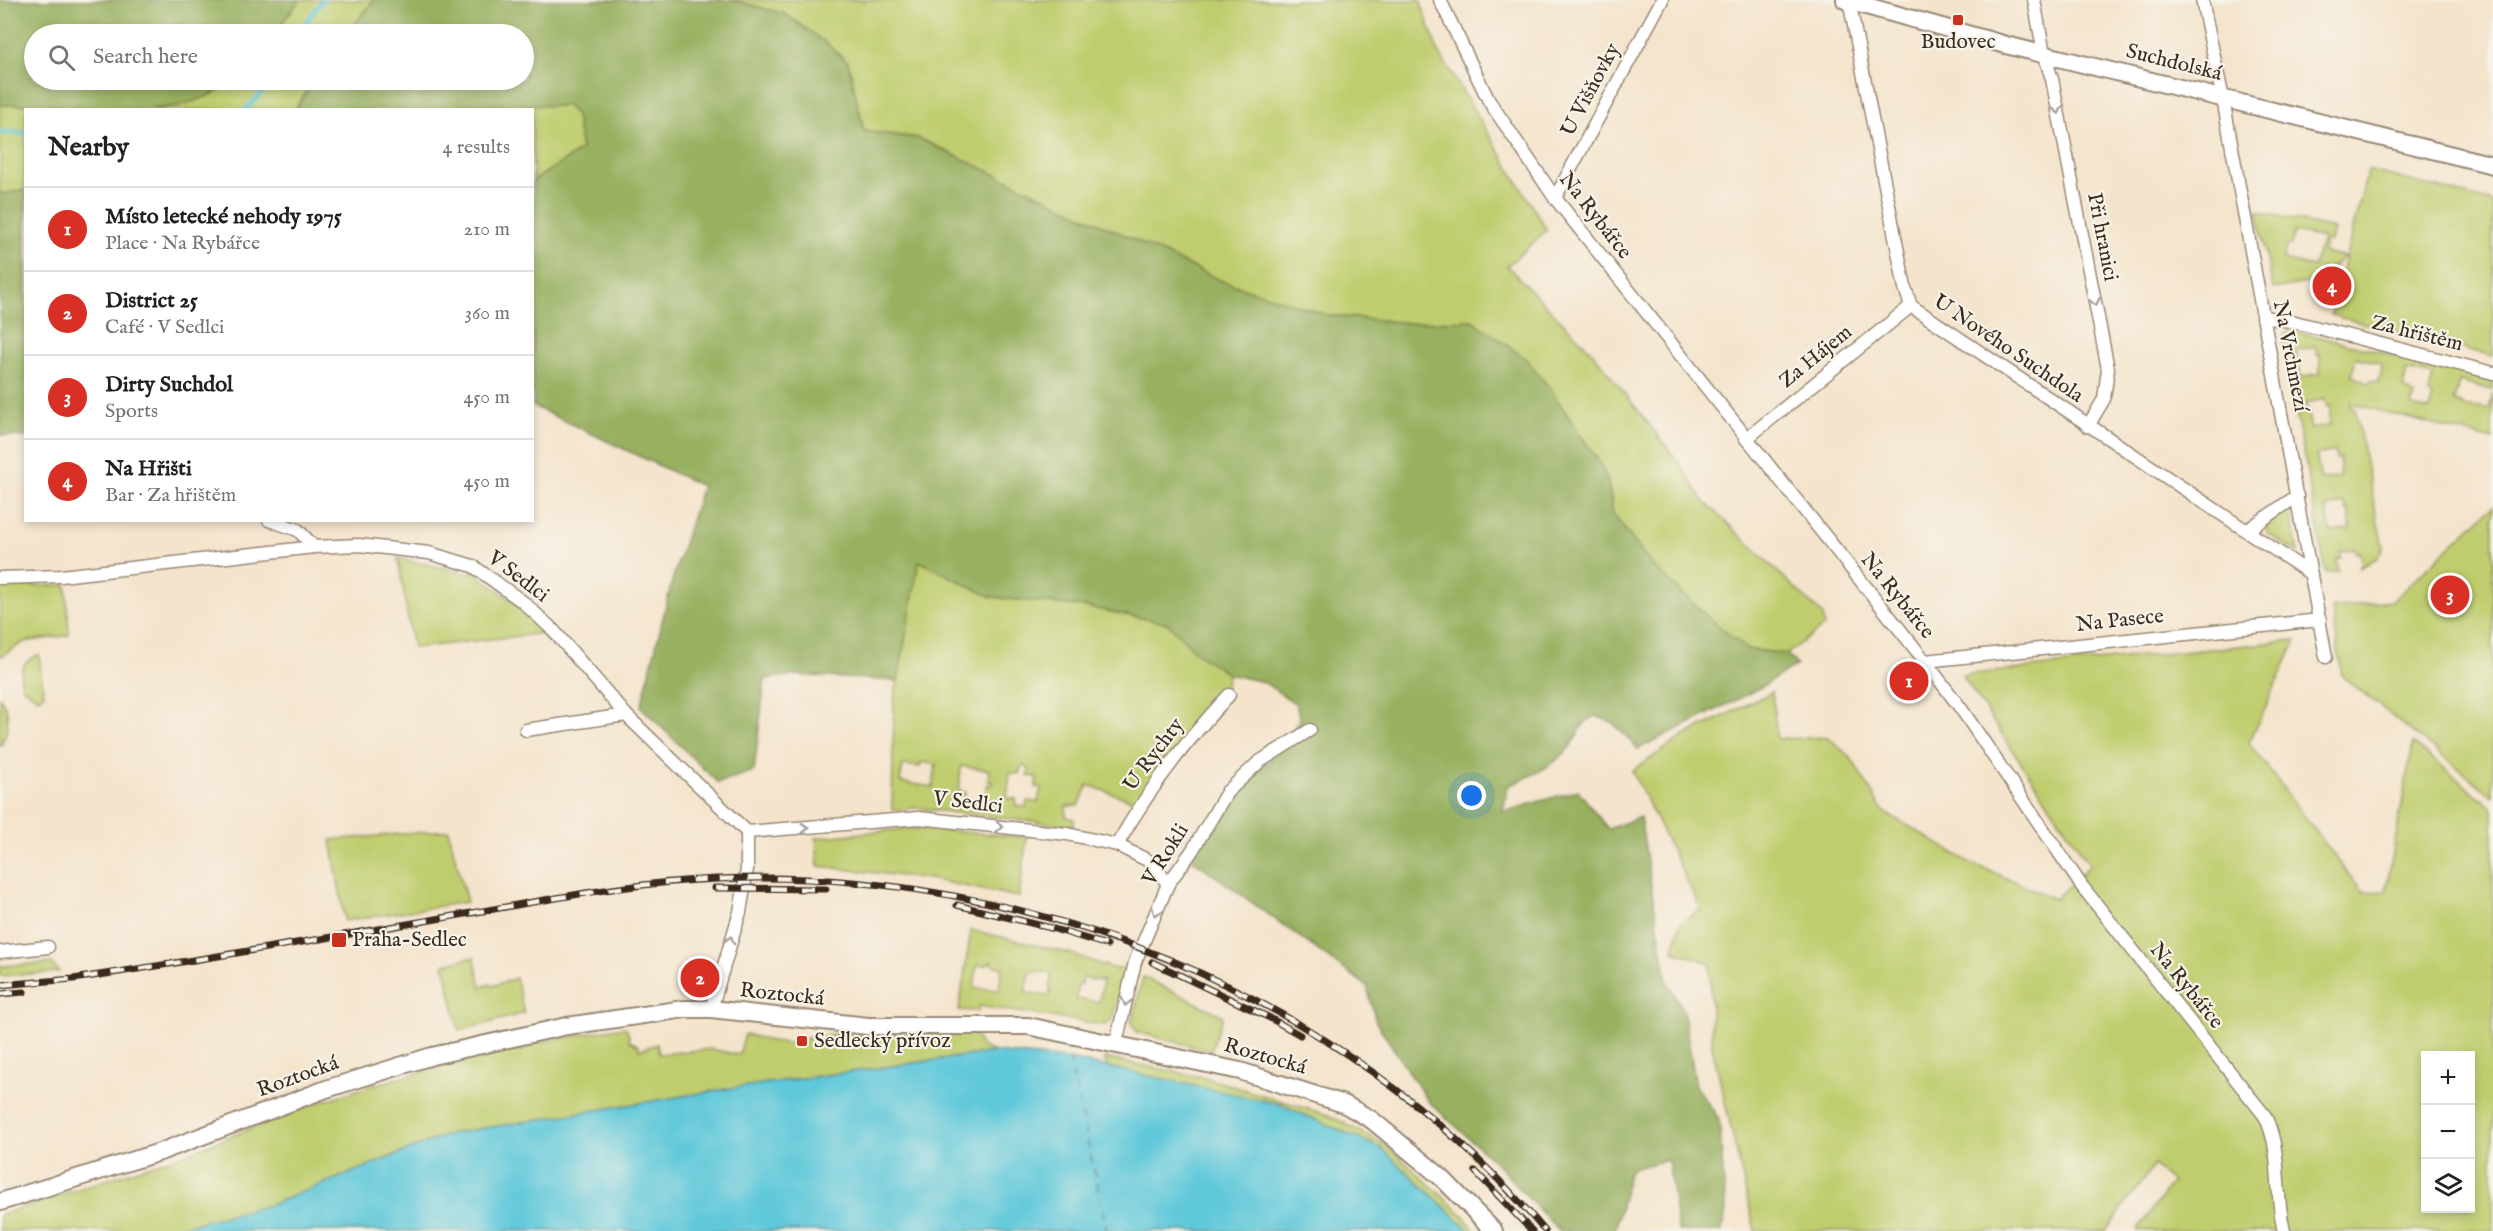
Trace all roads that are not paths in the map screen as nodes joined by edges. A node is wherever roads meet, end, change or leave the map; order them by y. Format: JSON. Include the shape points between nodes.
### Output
{"nodes":[{"id":1,"x":1440,"y":0,"type":"edge"},
{"id":2,"x":1662,"y":0,"type":"edge"},
{"id":3,"x":2034,"y":0,"type":"edge"},
{"id":4,"x":2202,"y":0,"type":"edge"},
{"id":5,"x":1848,"y":1,"type":"edge"},
{"id":6,"x":2044,"y":54,"type":"junction"},
{"id":7,"x":2223,"y":99,"type":"junction"},
{"id":8,"x":2493,"y":165,"type":"edge"},
{"id":9,"x":1555,"y":198,"type":"junction"},
{"id":10,"x":1911,"y":306,"type":"junction"},
{"id":11,"x":2262,"y":317,"type":"junction"},
{"id":12,"x":2493,"y":373,"type":"edge"},
{"id":13,"x":2088,"y":426,"type":"junction"},
{"id":14,"x":1746,"y":439,"type":"junction"},
{"id":15,"x":2297,"y":496,"type":"junction"},
{"id":16,"x":275,"y":522,"type":"edge"},
{"id":17,"x":2246,"y":531,"type":"junction"},
{"id":18,"x":314,"y":547,"type":"junction"},
{"id":19,"x":2311,"y":574,"type":"junction"},
{"id":20,"x":0,"y":578,"type":"edge"},
{"id":21,"x":2320,"y":620,"type":"junction"},
{"id":22,"x":2326,"y":657,"type":"dead end"},
{"id":23,"x":1925,"y":661,"type":"junction"},
{"id":24,"x":1229,"y":696,"type":"dead end"},
{"id":25,"x":626,"y":715,"type":"junction"},
{"id":26,"x":525,"y":730,"type":"dead end"},
{"id":27,"x":1310,"y":730,"type":"dead end"},
{"id":28,"x":747,"y":832,"type":"junction"},
{"id":29,"x":1117,"y":844,"type":"junction"},
{"id":30,"x":1167,"y":884,"type":"junction"},
{"id":31,"x":48,"y":947,"type":"dead end"},
{"id":32,"x":0,"y":952,"type":"edge"},
{"id":33,"x":711,"y":1010,"type":"junction"},
{"id":34,"x":1116,"y":1043,"type":"junction"},
{"id":35,"x":0,"y":1202,"type":"edge"},
{"id":36,"x":1494,"y":1231,"type":"edge"},
{"id":37,"x":2284,"y":1231,"type":"edge"}],
"edges":[{"from":1,"to":9,"type":"street","name":"Na Rybářce","via":[[1489,101]]},
{"from":2,"to":9,"type":"street","name":"U Višňovky"},
{"from":3,"to":6,"type":"street","name":"Při hranici"},
{"from":4,"to":7,"type":"street","name":"Na Vrchmezí"},
{"from":5,"to":6,"type":"main road","name":"Suchdolská"},
{"from":5,"to":10,"type":"street","name":"U Nového Suchdola"},
{"from":6,"to":7,"type":"main road","name":"Suchdolská"},
{"from":6,"to":13,"type":"street","name":"Při hranici","one_way":true,"via":[[2108,369],[2104,399]]},
{"from":7,"to":8,"type":"main road","name":"Suchdolská"},
{"from":7,"to":11,"type":"street","name":"Na Vrchmezí"},
{"from":9,"to":14,"type":"street","name":"Na Rybářce"},
{"from":10,"to":13,"type":"street","name":"U Nového Suchdola"},
{"from":10,"to":14,"type":"street","name":"Za Hájem"},
{"from":11,"to":12,"type":"street","name":"Za hřištěm"},
{"from":11,"to":15,"type":"street","name":"Na Vrchmezí"},
{"from":13,"to":17,"type":"street","name":"U Nového Suchdola"},
{"from":14,"to":23,"type":"street","name":"Na Rybářce"},
{"from":15,"to":17,"type":"street"},
{"from":15,"to":19,"type":"street","name":"Na Vrchmezí"},
{"from":16,"to":18,"type":"street","via":[[298,530]]},
{"from":17,"to":19,"type":"street","name":"U Nového Suchdola"},
{"from":18,"to":20,"type":"street","name":"V Sedlci","via":[[61,576]]},
{"from":18,"to":25,"type":"street","name":"V Sedlci","via":[[407,549],[473,566],[523,602],[553,630]]},
{"from":19,"to":21,"type":"street","name":"Na Vrchmezí"},
{"from":21,"to":22,"type":"street","name":"Na Vrchmezí"},
{"from":21,"to":23,"type":"street","name":"Na Pasece"},
{"from":23,"to":37,"type":"street","name":"Na Rybářce","via":[[2081,885],[2265,1116],[2275,1136],[2277,1191]]},
{"from":24,"to":29,"type":"street","name":"U Rychty","via":[[1195,732],[1143,799]]},
{"from":25,"to":26,"type":"street"},
{"from":25,"to":28,"type":"street","name":"V Sedlci"},
{"from":27,"to":30,"type":"street","name":"V Rokli","via":[[1259,762],[1227,792]]},
{"from":28,"to":29,"type":"street","name":"V Sedlci","one_way":true,"via":[[919,818],[1067,834]]},
{"from":33,"to":28,"type":"street","one_way":true,"via":[[740,912],[747,869]]},
{"from":29,"to":30,"type":"street","name":"V Sedlci","via":[[1151,862]]},
{"from":30,"to":34,"type":"street","name":"V Rokli","one_way":true,"via":[[1135,962]]},
{"from":31,"to":32,"type":"street"},
{"from":33,"to":34,"type":"main road","name":"Roztocká","via":[[868,1026],[1028,1026]]},
{"from":33,"to":35,"type":"main road","name":"Roztocká","via":[[685,1009],[525,1033],[432,1056],[326,1089],[160,1152]]},
{"from":34,"to":36,"type":"main road","name":"Roztocká","via":[[1240,1071],[1344,1104],[1401,1142]]}]}
